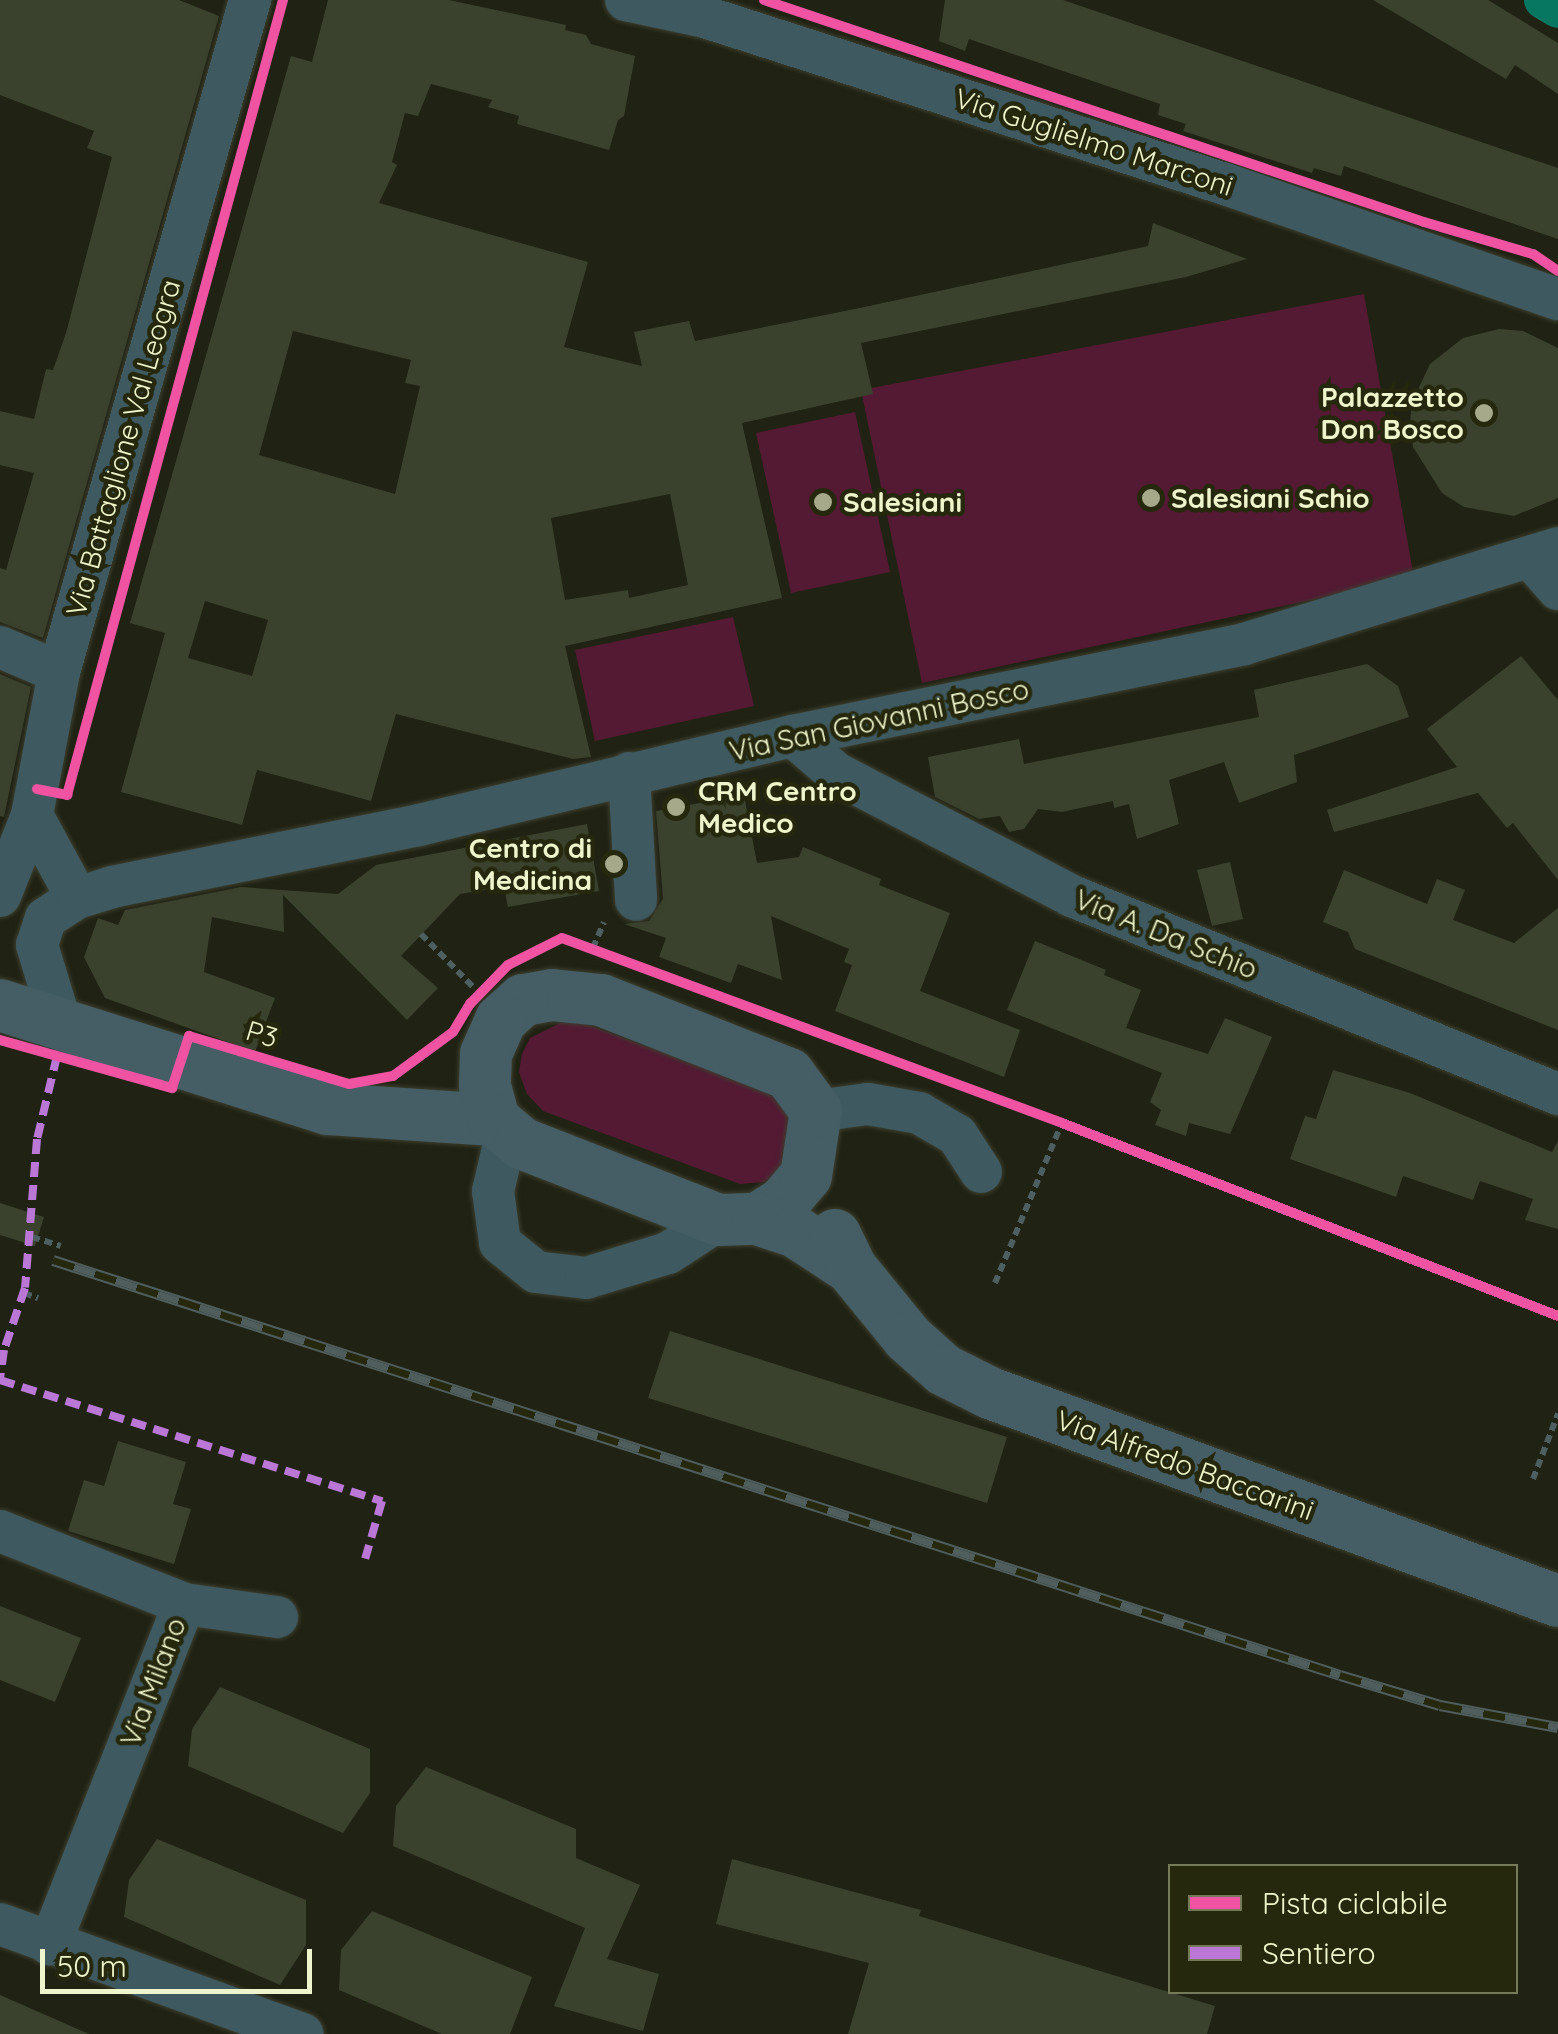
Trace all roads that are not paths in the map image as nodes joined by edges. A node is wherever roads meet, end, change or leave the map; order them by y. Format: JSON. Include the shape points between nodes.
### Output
{"nodes":[{"id":1,"x":250,"y":0,"type":"edge"},
{"id":2,"x":643,"y":2,"type":"edge"},
{"id":3,"x":1558,"y":299,"type":"edge"},
{"id":4,"x":1544,"y":552,"type":"edge"},
{"id":5,"x":1558,"y":590,"type":"edge"},
{"id":6,"x":0,"y":648,"type":"edge"},
{"id":7,"x":60,"y":672,"type":"junction"},
{"id":8,"x":793,"y":736,"type":"junction"},
{"id":9,"x":629,"y":773,"type":"junction"},
{"id":10,"x":32,"y":814,"type":"junction"},
{"id":11,"x":0,"y":896,"type":"edge"},
{"id":12,"x":77,"y":898,"type":"junction"},
{"id":13,"x":636,"y":900,"type":"dead end"},
{"id":14,"x":0,"y":1004,"type":"edge"},
{"id":15,"x":61,"y":1024,"type":"junction"},
{"id":16,"x":486,"y":1054,"type":"junction"},
{"id":17,"x":1558,"y":1094,"type":"edge"},
{"id":18,"x":816,"y":1111,"type":"junction"},
{"id":19,"x":379,"y":1115,"type":"junction"},
{"id":20,"x":501,"y":1126,"type":"junction"},
{"id":21,"x":981,"y":1172,"type":"dead end"},
{"id":22,"x":806,"y":1176,"type":"junction"},
{"id":23,"x":738,"y":1219,"type":"junction"},
{"id":24,"x":851,"y":1268,"type":"junction"},
{"id":25,"x":0,"y":1531,"type":"edge"},
{"id":26,"x":1558,"y":1601,"type":"edge"},
{"id":27,"x":184,"y":1604,"type":"junction"},
{"id":28,"x":277,"y":1617,"type":"dead end"},
{"id":29,"x":0,"y":1924,"type":"edge"},
{"id":30,"x":50,"y":1945,"type":"junction"},
{"id":31,"x":303,"y":2034,"type":"edge"}],
"edges":[{"from":1,"to":7,"type":"street","name":"Via Battaglione Val Leogra"},
{"from":2,"to":3,"type":"street","name":"Via Guglielmo Marconi","via":[[1004,113]]},
{"from":4,"to":5,"type":"street"},
{"from":4,"to":8,"type":"street","name":"Via San Giovanni Bosco","via":[[1244,644]]},
{"from":6,"to":7,"type":"street"},
{"from":7,"to":10,"type":"street","name":"Via Battaglione Val Leogra"},
{"from":8,"to":9,"type":"street","name":"Via San Giovanni Bosco"},
{"from":8,"to":17,"type":"street","name":"Via A. Da Schio","via":[[836,773],[1072,896]]},
{"from":9,"to":12,"type":"street","name":"Via San Giovanni Bosco"},
{"from":9,"to":13,"type":"street"},
{"from":10,"to":11,"type":"street","name":"Via Battaglione Val Leogra"},
{"from":10,"to":12,"type":"street"},
{"from":12,"to":15,"type":"street","name":"Via San Giovanni Bosco","via":[[46,918],[37,945]]},
{"from":14,"to":15,"type":"main road","name":"Via Alfredo Baccarini"},
{"from":15,"to":19,"type":"main road","name":"Via Alfredo Baccarini","via":[[328,1110]]},
{"from":16,"to":18,"type":"main road","via":[[501,1020],[523,1000],[601,1000],[789,1074]]},
{"from":16,"to":19,"type":"main road"},
{"from":16,"to":20,"type":"main road","via":[[484,1086]]},
{"from":18,"to":21,"type":"street","via":[[868,1104],[919,1113],[957,1135]]},
{"from":18,"to":22,"type":"main road"},
{"from":19,"to":20,"type":"main road","name":"Via Alfredo Baccarini","via":[[440,1114]]},
{"from":20,"to":23,"type":"main road","name":"Via Alfredo Baccarini","via":[[521,1143],[586,1170]]},
{"from":20,"to":23,"type":"street","via":[[494,1191],[500,1243],[536,1272],[586,1278],[668,1253]]},
{"from":22,"to":23,"type":"main road","via":[[783,1203]]},
{"from":22,"to":24,"type":"main road","name":"Via Alfredo Baccarini"},
{"from":23,"to":24,"type":"main road","name":"Via Alfredo Baccarini","via":[[796,1232]]},
{"from":24,"to":26,"type":"main road","name":"Via Alfredo Baccarini","via":[[908,1338],[944,1370],[990,1393]]},
{"from":25,"to":27,"type":"street","name":"Via Milano"},
{"from":27,"to":28,"type":"street"},
{"from":27,"to":30,"type":"street","name":"Via Milano"},
{"from":29,"to":30,"type":"street"},
{"from":30,"to":31,"type":"street"}]}
